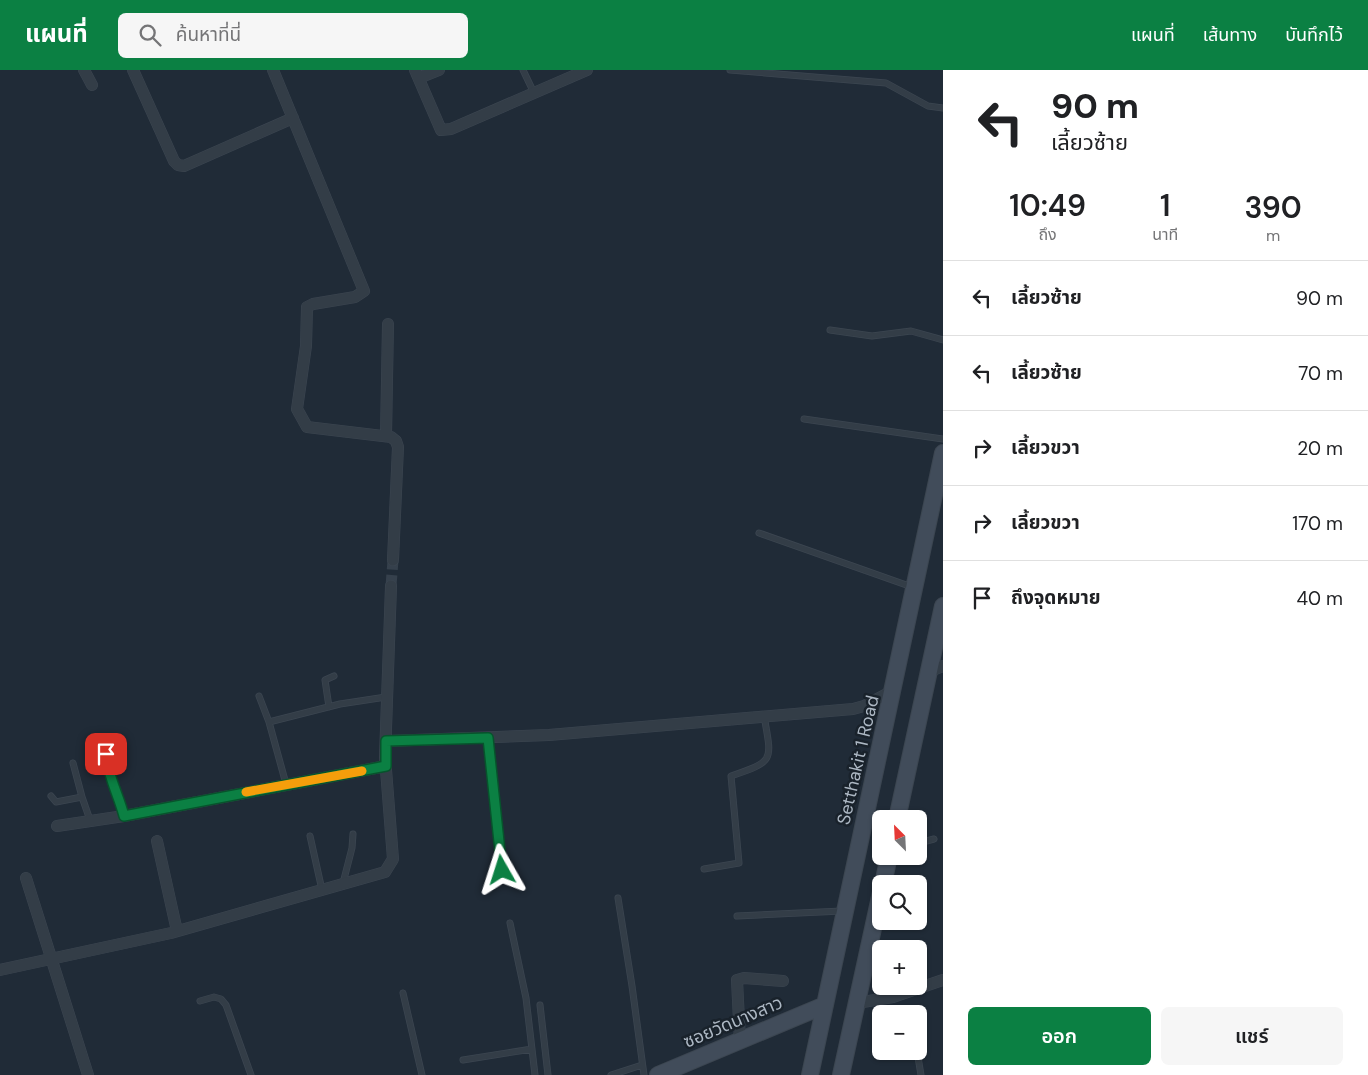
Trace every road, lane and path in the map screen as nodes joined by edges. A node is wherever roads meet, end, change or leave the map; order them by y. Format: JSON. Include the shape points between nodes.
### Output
{"nodes":[{"id":1,"x":84,"y":70,"type":"edge"},
{"id":2,"x":133,"y":70,"type":"edge"},
{"id":3,"x":272,"y":70,"type":"edge"},
{"id":4,"x":438,"y":70,"type":"edge"},
{"id":5,"x":523,"y":70,"type":"edge"},
{"id":6,"x":587,"y":70,"type":"edge"},
{"id":7,"x":730,"y":70,"type":"edge"},
{"id":8,"x":417,"y":74,"type":"edge"},
{"id":9,"x":92,"y":85,"type":"dead end"},
{"id":10,"x":534,"y":93,"type":"junction"},
{"id":11,"x":943,"y":108,"type":"edge"},
{"id":12,"x":293,"y":118,"type":"junction"},
{"id":13,"x":388,"y":324,"type":"dead end"},
{"id":14,"x":830,"y":330,"type":"dead end"},
{"id":15,"x":943,"y":340,"type":"edge"},
{"id":16,"x":804,"y":419,"type":"dead end"},
{"id":17,"x":386,"y":436,"type":"junction"},
{"id":18,"x":943,"y":438,"type":"edge"},
{"id":19,"x":943,"y":453,"type":"edge"},
{"id":20,"x":759,"y":533,"type":"dead end"},
{"id":21,"x":394,"y":560,"type":"tunnel mouth"},
{"id":22,"x":391,"y":586,"type":"tunnel mouth"},
{"id":23,"x":914,"y":588,"type":"junction"},
{"id":24,"x":943,"y":606,"type":"edge"},
{"id":25,"x":936,"y":669,"type":"edge"},
{"id":26,"x":334,"y":676,"type":"dead end"},
{"id":27,"x":894,"y":690,"type":"junction"},
{"id":28,"x":258,"y":696,"type":"dead end"},
{"id":29,"x":386,"y":697,"type":"junction"},
{"id":30,"x":329,"y":707,"type":"junction"},
{"id":31,"x":764,"y":716,"type":"junction"},
{"id":32,"x":269,"y":722,"type":"junction"},
{"id":33,"x":488,"y":738,"type":"junction"},
{"id":34,"x":386,"y":741,"type":"junction"},
{"id":35,"x":106,"y":754,"type":"dead end"},
{"id":36,"x":72,"y":763,"type":"dead end"},
{"id":37,"x":386,"y":766,"type":"junction"},
{"id":38,"x":286,"y":784,"type":"junction"},
{"id":39,"x":51,"y":796,"type":"dead end"},
{"id":40,"x":82,"y":797,"type":"junction"},
{"id":41,"x":899,"y":810,"type":"edge"},
{"id":42,"x":124,"y":816,"type":"junction"},
{"id":43,"x":90,"y":820,"type":"junction"},
{"id":44,"x":57,"y":826,"type":"dead end"},
{"id":45,"x":353,"y":834,"type":"dead end"},
{"id":46,"x":310,"y":836,"type":"dead end"},
{"id":47,"x":934,"y":839,"type":"dead end"},
{"id":48,"x":158,"y":840,"type":"dead end"},
{"id":49,"x":928,"y":840,"type":"edge"},
{"id":50,"x":704,"y":869,"type":"dead end"},
{"id":51,"x":502,"y":870,"type":"dead end"},
{"id":52,"x":26,"y":878,"type":"dead end"},
{"id":53,"x":342,"y":886,"type":"junction"},
{"id":54,"x":322,"y":890,"type":"junction"},
{"id":55,"x":618,"y":898,"type":"dead end"},
{"id":56,"x":844,"y":911,"type":"junction"},
{"id":57,"x":737,"y":916,"type":"dead end"},
{"id":58,"x":510,"y":923,"type":"dead end"},
{"id":59,"x":177,"y":930,"type":"junction"},
{"id":60,"x":873,"y":930,"type":"edge"},
{"id":61,"x":51,"y":959,"type":"junction"},
{"id":62,"x":0,"y":970,"type":"edge"},
{"id":63,"x":943,"y":980,"type":"edge"},
{"id":64,"x":783,"y":981,"type":"dead end"},
{"id":65,"x":403,"y":993,"type":"dead end"},
{"id":66,"x":200,"y":1000,"type":"dead end"},
{"id":67,"x":857,"y":1003,"type":"junction"},
{"id":68,"x":825,"y":1005,"type":"junction"},
{"id":69,"x":540,"y":1006,"type":"dead end"},
{"id":70,"x":740,"y":1040,"type":"junction"},
{"id":71,"x":532,"y":1049,"type":"junction"},
{"id":72,"x":463,"y":1060,"type":"dead end"},
{"id":73,"x":918,"y":1060,"type":"edge"},
{"id":74,"x":642,"y":1065,"type":"junction"},
{"id":75,"x":88,"y":1075,"type":"edge"},
{"id":76,"x":251,"y":1075,"type":"edge"},
{"id":77,"x":422,"y":1075,"type":"edge"},
{"id":78,"x":535,"y":1075,"type":"edge"},
{"id":79,"x":548,"y":1075,"type":"edge"},
{"id":80,"x":611,"y":1075,"type":"edge"},
{"id":81,"x":644,"y":1075,"type":"edge"},
{"id":82,"x":658,"y":1075,"type":"edge"},
{"id":83,"x":810,"y":1075,"type":"edge"},
{"id":84,"x":841,"y":1075,"type":"edge"},
{"id":85,"x":921,"y":1075,"type":"edge"}],
"edges":[{"from":1,"to":9,"type":"street"},
{"from":2,"to":12,"type":"street","via":[[178,165],[184,166]]},
{"from":3,"to":12,"type":"street"},
{"from":4,"to":8,"type":"street"},
{"from":5,"to":10,"type":"lane"},
{"from":6,"to":10,"type":"street"},
{"from":7,"to":11,"type":"lane","via":[[886,83],[928,106]]},
{"from":8,"to":10,"type":"street","via":[[441,130],[451,129]]},
{"from":12,"to":17,"type":"street","via":[[364,291],[355,297],[307,307],[306,346],[297,409],[307,427]]},
{"from":13,"to":17,"type":"street"},
{"from":14,"to":15,"type":"lane","via":[[872,336],[911,331]]},
{"from":16,"to":18,"type":"lane"},
{"from":17,"to":21,"type":"street","via":[[396,441],[398,448]]},
{"from":19,"to":23,"type":"main road","name":"Setthakit 1 Road"},
{"from":20,"to":23,"type":"lane"},
{"from":22,"to":29,"type":"street"},
{"from":23,"to":27,"type":"main road","name":"Setthakit 1 Road"},
{"from":24,"to":25,"type":"main road"},
{"from":25,"to":41,"type":"main road"},
{"from":26,"to":30,"type":"lane","via":[[324,684]]},
{"from":27,"to":31,"type":"street","via":[[859,708]]},
{"from":27,"to":56,"type":"main road","name":"Setthakit 1 Road"},
{"from":28,"to":32,"type":"lane"},
{"from":29,"to":30,"type":"lane"},
{"from":29,"to":34,"type":"street"},
{"from":30,"to":32,"type":"lane"},
{"from":31,"to":33,"type":"street"},
{"from":31,"to":50,"type":"lane","via":[[770,751],[767,759],[761,766],[731,776],[739,863]]},
{"from":32,"to":38,"type":"lane"},
{"from":33,"to":34,"type":"street"},
{"from":33,"to":51,"type":"lane"},
{"from":34,"to":37,"type":"street"},
{"from":35,"to":42,"type":"lane","via":[[108,771],[118,791]]},
{"from":36,"to":40,"type":"lane"},
{"from":37,"to":38,"type":"street"},
{"from":37,"to":53,"type":"street","via":[[393,859],[385,872]]},
{"from":38,"to":42,"type":"street"},
{"from":39,"to":40,"type":"lane","via":[[56,802]]},
{"from":40,"to":43,"type":"lane"},
{"from":42,"to":43,"type":"street"},
{"from":43,"to":44,"type":"street"},
{"from":45,"to":53,"type":"lane"},
{"from":46,"to":54,"type":"lane"},
{"from":47,"to":49,"type":"lane"},
{"from":48,"to":59,"type":"street"},
{"from":52,"to":61,"type":"street"},
{"from":53,"to":54,"type":"street"},
{"from":54,"to":59,"type":"street"},
{"from":55,"to":74,"type":"lane"},
{"from":56,"to":57,"type":"lane"},
{"from":56,"to":68,"type":"main road","name":"Setthakit 1 Road"},
{"from":58,"to":71,"type":"lane","via":[[526,998]]},
{"from":59,"to":61,"type":"street"},
{"from":60,"to":67,"type":"main road"},
{"from":61,"to":62,"type":"street"},
{"from":61,"to":75,"type":"street"},
{"from":63,"to":67,"type":"street","via":[[893,997]]},
{"from":64,"to":70,"type":"street","via":[[737,980]]},
{"from":65,"to":77,"type":"lane"},
{"from":66,"to":76,"type":"lane","via":[[221,999],[226,1005]]},
{"from":67,"to":84,"type":"main road"},
{"from":68,"to":70,"type":"main road","name":"ซอยวัดนางสาว"},
{"from":68,"to":83,"type":"main road","name":"Setthakit 1 Road"},
{"from":69,"to":79,"type":"lane"},
{"from":70,"to":82,"type":"main road","name":"ซอยวัดนางสาว"},
{"from":71,"to":72,"type":"lane"},
{"from":71,"to":78,"type":"lane"},
{"from":73,"to":85,"type":"lane"},
{"from":74,"to":80,"type":"lane"},
{"from":74,"to":81,"type":"lane"}]}
